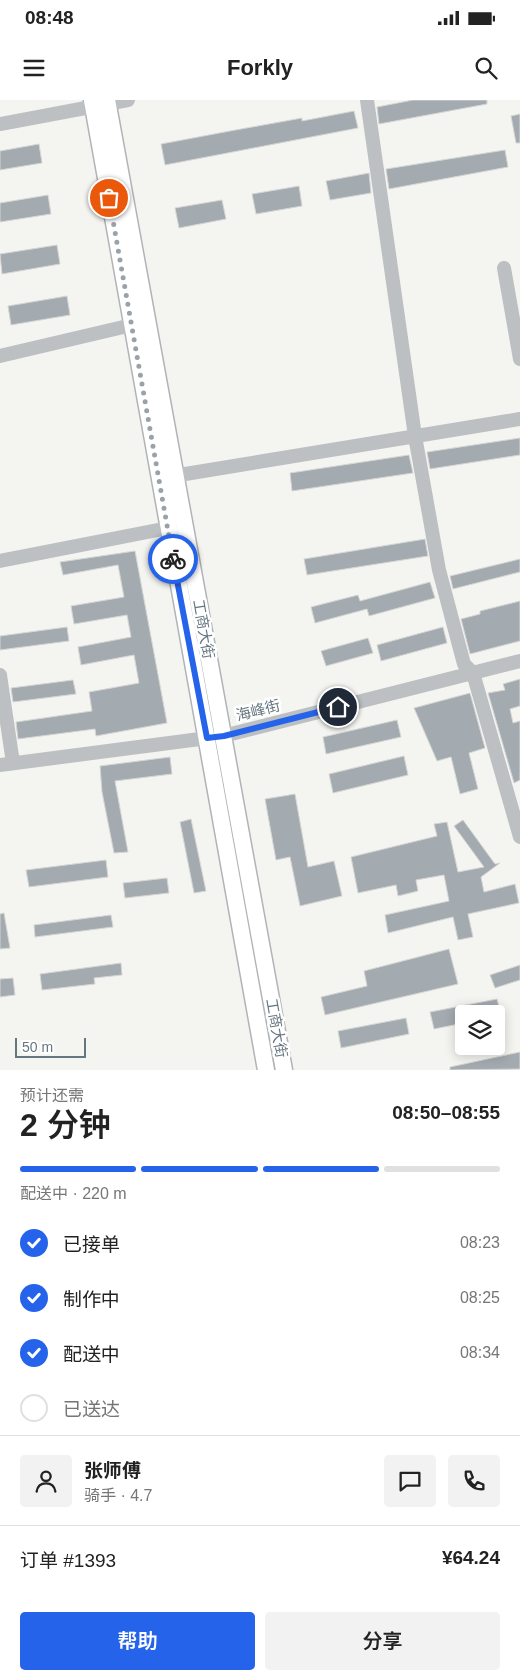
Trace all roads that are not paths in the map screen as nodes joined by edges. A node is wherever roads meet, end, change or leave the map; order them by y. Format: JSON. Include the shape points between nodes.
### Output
{"nodes":[{"id":1,"x":128,"y":100,"type":"edge"},
{"id":2,"x":368,"y":100,"type":"edge"},
{"id":3,"x":100,"y":103,"type":"edge"},
{"id":4,"x":0,"y":124,"type":"edge"},
{"id":5,"x":504,"y":268,"type":"dead end"},
{"id":6,"x":132,"y":325,"type":"junction"},
{"id":7,"x":0,"y":356,"type":"edge"},
{"id":8,"x":520,"y":359,"type":"edge"},
{"id":9,"x":520,"y":420,"type":"edge"},
{"id":10,"x":415,"y":436,"type":"junction"},
{"id":11,"x":176,"y":475,"type":"junction"},
{"id":12,"x":159,"y":478,"type":"junction"},
{"id":13,"x":168,"y":528,"type":"junction"},
{"id":14,"x":0,"y":561,"type":"edge"},
{"id":15,"x":520,"y":662,"type":"edge"},
{"id":16,"x":473,"y":673,"type":"junction"},
{"id":17,"x":0,"y":675,"type":"edge"},
{"id":18,"x":215,"y":737,"type":"junction"},
{"id":19,"x":6,"y":764,"type":"edge"},
{"id":20,"x":520,"y":837,"type":"edge"},
{"id":21,"x":266,"y":1070,"type":"edge"},
{"id":22,"x":284,"y":1070,"type":"edge"}],
"edges":[{"from":1,"to":3,"type":"street"},
{"from":2,"to":10,"type":"street"},
{"from":3,"to":4,"type":"street"},
{"from":3,"to":6,"type":"main road","name":"工商大街"},
{"from":3,"to":11,"type":"main road","name":"工商大街"},
{"from":5,"to":8,"type":"street"},
{"from":6,"to":7,"type":"street"},
{"from":6,"to":12,"type":"main road","name":"工商大街"},
{"from":9,"to":10,"type":"street"},
{"from":10,"to":11,"type":"street"},
{"from":10,"to":16,"type":"street","via":[[439,570],[464,664]]},
{"from":11,"to":12,"type":"street"},
{"from":11,"to":18,"type":"main road","name":"工商大街"},
{"from":12,"to":13,"type":"main road","name":"工商大街"},
{"from":13,"to":14,"type":"street"},
{"from":13,"to":18,"type":"main road","name":"工商大街"},
{"from":15,"to":16,"type":"street","name":"海峰街"},
{"from":16,"to":18,"type":"street","name":"海峰街"},
{"from":16,"to":20,"type":"street"},
{"from":17,"to":19,"type":"street"},
{"from":18,"to":19,"type":"street","name":"海峰街"},
{"from":18,"to":21,"type":"main road","name":"工商大街"},
{"from":18,"to":22,"type":"main road","name":"工商大街"}]}
